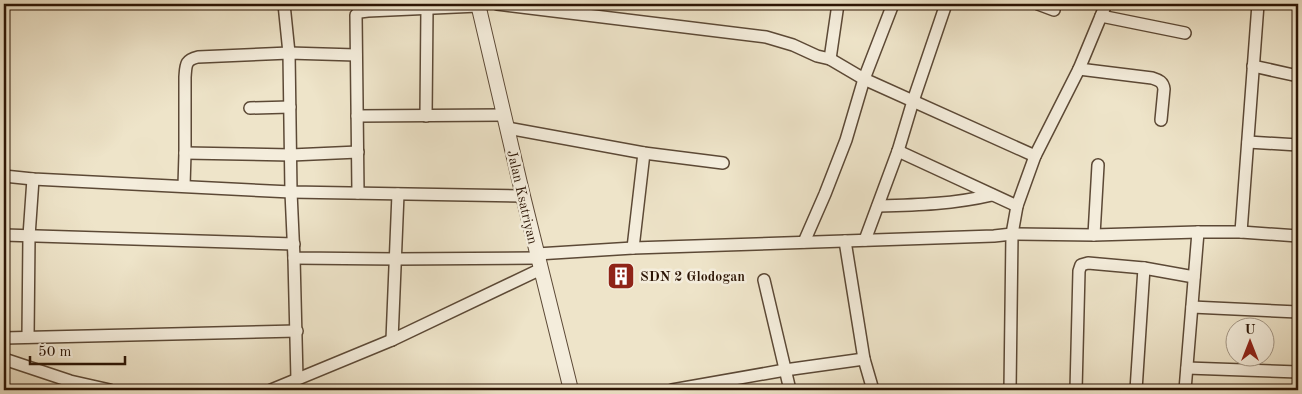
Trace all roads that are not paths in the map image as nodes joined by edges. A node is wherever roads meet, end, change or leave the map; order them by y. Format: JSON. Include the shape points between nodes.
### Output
{"nodes":[{"id":1,"x":284,"y":4,"type":"edge"},
{"id":2,"x":497,"y":4,"type":"edge"},
{"id":3,"x":838,"y":4,"type":"edge"},
{"id":4,"x":893,"y":4,"type":"edge"},
{"id":5,"x":946,"y":4,"type":"edge"},
{"id":6,"x":1038,"y":4,"type":"edge"},
{"id":7,"x":1106,"y":4,"type":"edge"},
{"id":8,"x":1258,"y":4,"type":"edge"},
{"id":9,"x":478,"y":5,"type":"edge"},
{"id":10,"x":427,"y":8,"type":"junction"},
{"id":11,"x":1054,"y":10,"type":"dead end"},
{"id":12,"x":1101,"y":16,"type":"junction"},
{"id":13,"x":1185,"y":33,"type":"dead end"},
{"id":14,"x":289,"y":53,"type":"junction"},
{"id":15,"x":356,"y":55,"type":"junction"},
{"id":16,"x":830,"y":59,"type":"junction"},
{"id":17,"x":1253,"y":66,"type":"junction"},
{"id":18,"x":1079,"y":69,"type":"junction"},
{"id":19,"x":1298,"y":76,"type":"edge"},
{"id":20,"x":864,"y":79,"type":"junction"},
{"id":21,"x":913,"y":101,"type":"junction"},
{"id":22,"x":250,"y":108,"type":"dead end"},
{"id":23,"x":290,"y":108,"type":"junction"},
{"id":24,"x":357,"y":116,"type":"junction"},
{"id":25,"x":426,"y":116,"type":"junction"},
{"id":26,"x":1161,"y":120,"type":"dead end"},
{"id":27,"x":505,"y":122,"type":"junction"},
{"id":28,"x":1248,"y":142,"type":"junction"},
{"id":29,"x":1298,"y":145,"type":"edge"},
{"id":30,"x":898,"y":151,"type":"junction"},
{"id":31,"x":358,"y":152,"type":"junction"},
{"id":32,"x":644,"y":153,"type":"junction"},
{"id":33,"x":185,"y":154,"type":"junction"},
{"id":34,"x":291,"y":155,"type":"junction"},
{"id":35,"x":1035,"y":156,"type":"junction"},
{"id":36,"x":723,"y":164,"type":"dead end"},
{"id":37,"x":1098,"y":165,"type":"dead end"},
{"id":38,"x":4,"y":176,"type":"edge"},
{"id":39,"x":33,"y":178,"type":"junction"},
{"id":40,"x":184,"y":186,"type":"junction"},
{"id":41,"x":291,"y":192,"type":"junction"},
{"id":42,"x":358,"y":193,"type":"junction"},
{"id":43,"x":398,"y":194,"type":"junction"},
{"id":44,"x":992,"y":195,"type":"junction"},
{"id":45,"x":523,"y":196,"type":"junction"},
{"id":46,"x":878,"y":206,"type":"junction"},
{"id":47,"x":1017,"y":206,"type":"junction"},
{"id":48,"x":1198,"y":232,"type":"junction"},
{"id":49,"x":1241,"y":232,"type":"junction"},
{"id":50,"x":1012,"y":234,"type":"junction"},
{"id":51,"x":4,"y":235,"type":"edge"},
{"id":52,"x":1094,"y":235,"type":"junction"},
{"id":53,"x":29,"y":236,"type":"junction"},
{"id":54,"x":1298,"y":236,"type":"edge"},
{"id":55,"x":865,"y":240,"type":"junction"},
{"id":56,"x":845,"y":241,"type":"junction"},
{"id":57,"x":804,"y":242,"type":"junction"},
{"id":58,"x":294,"y":244,"type":"junction"},
{"id":59,"x":632,"y":248,"type":"junction"},
{"id":60,"x":294,"y":258,"type":"junction"},
{"id":61,"x":396,"y":260,"type":"junction"},
{"id":62,"x":539,"y":260,"type":"junction"},
{"id":63,"x":1144,"y":268,"type":"junction"},
{"id":64,"x":1194,"y":277,"type":"junction"},
{"id":65,"x":764,"y":280,"type":"dead end"},
{"id":66,"x":1192,"y":307,"type":"junction"},
{"id":67,"x":1298,"y":312,"type":"edge"},
{"id":68,"x":297,"y":331,"type":"junction"},
{"id":69,"x":4,"y":338,"type":"edge"},
{"id":70,"x":28,"y":338,"type":"junction"},
{"id":71,"x":392,"y":340,"type":"junction"},
{"id":72,"x":4,"y":359,"type":"edge"},
{"id":73,"x":864,"y":359,"type":"junction"},
{"id":74,"x":1187,"y":368,"type":"junction"},
{"id":75,"x":785,"y":370,"type":"junction"},
{"id":76,"x":1298,"y":372,"type":"edge"},
{"id":77,"x":297,"y":379,"type":"junction"},
{"id":78,"x":69,"y":386,"type":"edge"},
{"id":79,"x":110,"y":390,"type":"edge"},
{"id":80,"x":271,"y":390,"type":"edge"},
{"id":81,"x":571,"y":390,"type":"edge"},
{"id":82,"x":672,"y":390,"type":"edge"},
{"id":83,"x":790,"y":390,"type":"edge"},
{"id":84,"x":873,"y":390,"type":"edge"},
{"id":85,"x":1010,"y":390,"type":"edge"},
{"id":86,"x":1076,"y":390,"type":"edge"},
{"id":87,"x":1136,"y":390,"type":"edge"},
{"id":88,"x":1185,"y":390,"type":"edge"}],
"edges":[{"from":1,"to":14,"type":"street"},
{"from":2,"to":16,"type":"street","via":[[766,37]]},
{"from":3,"to":16,"type":"street"},
{"from":4,"to":20,"type":"street"},
{"from":5,"to":21,"type":"street"},
{"from":6,"to":11,"type":"street"},
{"from":7,"to":12,"type":"street"},
{"from":8,"to":17,"type":"street"},
{"from":9,"to":10,"type":"street"},
{"from":9,"to":27,"type":"street","name":"Jalan Ksatriyan"},
{"from":10,"to":15,"type":"street","via":[[358,13]]},
{"from":10,"to":25,"type":"street"},
{"from":12,"to":13,"type":"street"},
{"from":12,"to":18,"type":"street"},
{"from":14,"to":15,"type":"street"},
{"from":14,"to":23,"type":"street"},
{"from":14,"to":33,"type":"street","via":[[198,57],[188,62],[185,77]]},
{"from":15,"to":24,"type":"street"},
{"from":16,"to":20,"type":"street"},
{"from":17,"to":19,"type":"street"},
{"from":17,"to":28,"type":"street"},
{"from":18,"to":26,"type":"street","via":[[1160,81],[1164,85]]},
{"from":18,"to":35,"type":"street"},
{"from":20,"to":21,"type":"street"},
{"from":20,"to":57,"type":"street","via":[[846,140]]},
{"from":21,"to":30,"type":"street"},
{"from":21,"to":35,"type":"street"},
{"from":22,"to":23,"type":"street"},
{"from":23,"to":34,"type":"street"},
{"from":24,"to":25,"type":"street"},
{"from":24,"to":31,"type":"street"},
{"from":25,"to":27,"type":"street"},
{"from":27,"to":32,"type":"street"},
{"from":27,"to":45,"type":"street","name":"Jalan Ksatriyan"},
{"from":28,"to":29,"type":"street"},
{"from":28,"to":49,"type":"street"},
{"from":30,"to":44,"type":"street"},
{"from":30,"to":46,"type":"street"},
{"from":31,"to":34,"type":"street"},
{"from":31,"to":42,"type":"street"},
{"from":32,"to":36,"type":"street"},
{"from":32,"to":59,"type":"street"},
{"from":33,"to":34,"type":"street"},
{"from":33,"to":40,"type":"street"},
{"from":34,"to":41,"type":"street"},
{"from":35,"to":47,"type":"street"},
{"from":37,"to":52,"type":"street"},
{"from":38,"to":39,"type":"street"},
{"from":39,"to":40,"type":"street"},
{"from":39,"to":53,"type":"street"},
{"from":40,"to":41,"type":"street"},
{"from":41,"to":42,"type":"street"},
{"from":41,"to":58,"type":"street"},
{"from":42,"to":43,"type":"street"},
{"from":43,"to":45,"type":"street"},
{"from":43,"to":61,"type":"street"},
{"from":44,"to":46,"type":"street","via":[[940,204]]},
{"from":44,"to":47,"type":"street"},
{"from":45,"to":62,"type":"street","name":"Jalan Ksatriyan"},
{"from":46,"to":55,"type":"street"},
{"from":47,"to":50,"type":"street"},
{"from":48,"to":49,"type":"street"},
{"from":48,"to":52,"type":"street"},
{"from":48,"to":64,"type":"street"},
{"from":49,"to":54,"type":"street"},
{"from":50,"to":52,"type":"street"},
{"from":50,"to":55,"type":"street"},
{"from":50,"to":85,"type":"street"},
{"from":51,"to":53,"type":"street"},
{"from":53,"to":58,"type":"street"},
{"from":53,"to":70,"type":"street"},
{"from":55,"to":56,"type":"street"},
{"from":56,"to":57,"type":"street"},
{"from":56,"to":73,"type":"street"},
{"from":57,"to":59,"type":"street"},
{"from":58,"to":60,"type":"street"},
{"from":59,"to":62,"type":"street"},
{"from":60,"to":61,"type":"street"},
{"from":60,"to":68,"type":"street"},
{"from":61,"to":62,"type":"street"},
{"from":61,"to":71,"type":"street"},
{"from":62,"to":71,"type":"street"},
{"from":62,"to":81,"type":"street","name":"Jalan Ksatriyan"},
{"from":63,"to":64,"type":"street"},
{"from":63,"to":86,"type":"street","via":[[1088,263],[1080,266]]},
{"from":63,"to":87,"type":"street"},
{"from":64,"to":66,"type":"street"},
{"from":65,"to":75,"type":"street"},
{"from":66,"to":67,"type":"street"},
{"from":66,"to":74,"type":"street"},
{"from":68,"to":70,"type":"street"},
{"from":68,"to":77,"type":"street"},
{"from":69,"to":70,"type":"street"},
{"from":71,"to":77,"type":"street"},
{"from":72,"to":78,"type":"street"},
{"from":73,"to":75,"type":"street"},
{"from":73,"to":84,"type":"street"},
{"from":74,"to":76,"type":"street"},
{"from":74,"to":88,"type":"street"},
{"from":75,"to":82,"type":"street"},
{"from":75,"to":83,"type":"street"},
{"from":77,"to":80,"type":"street"},
{"from":78,"to":79,"type":"street"}]}
